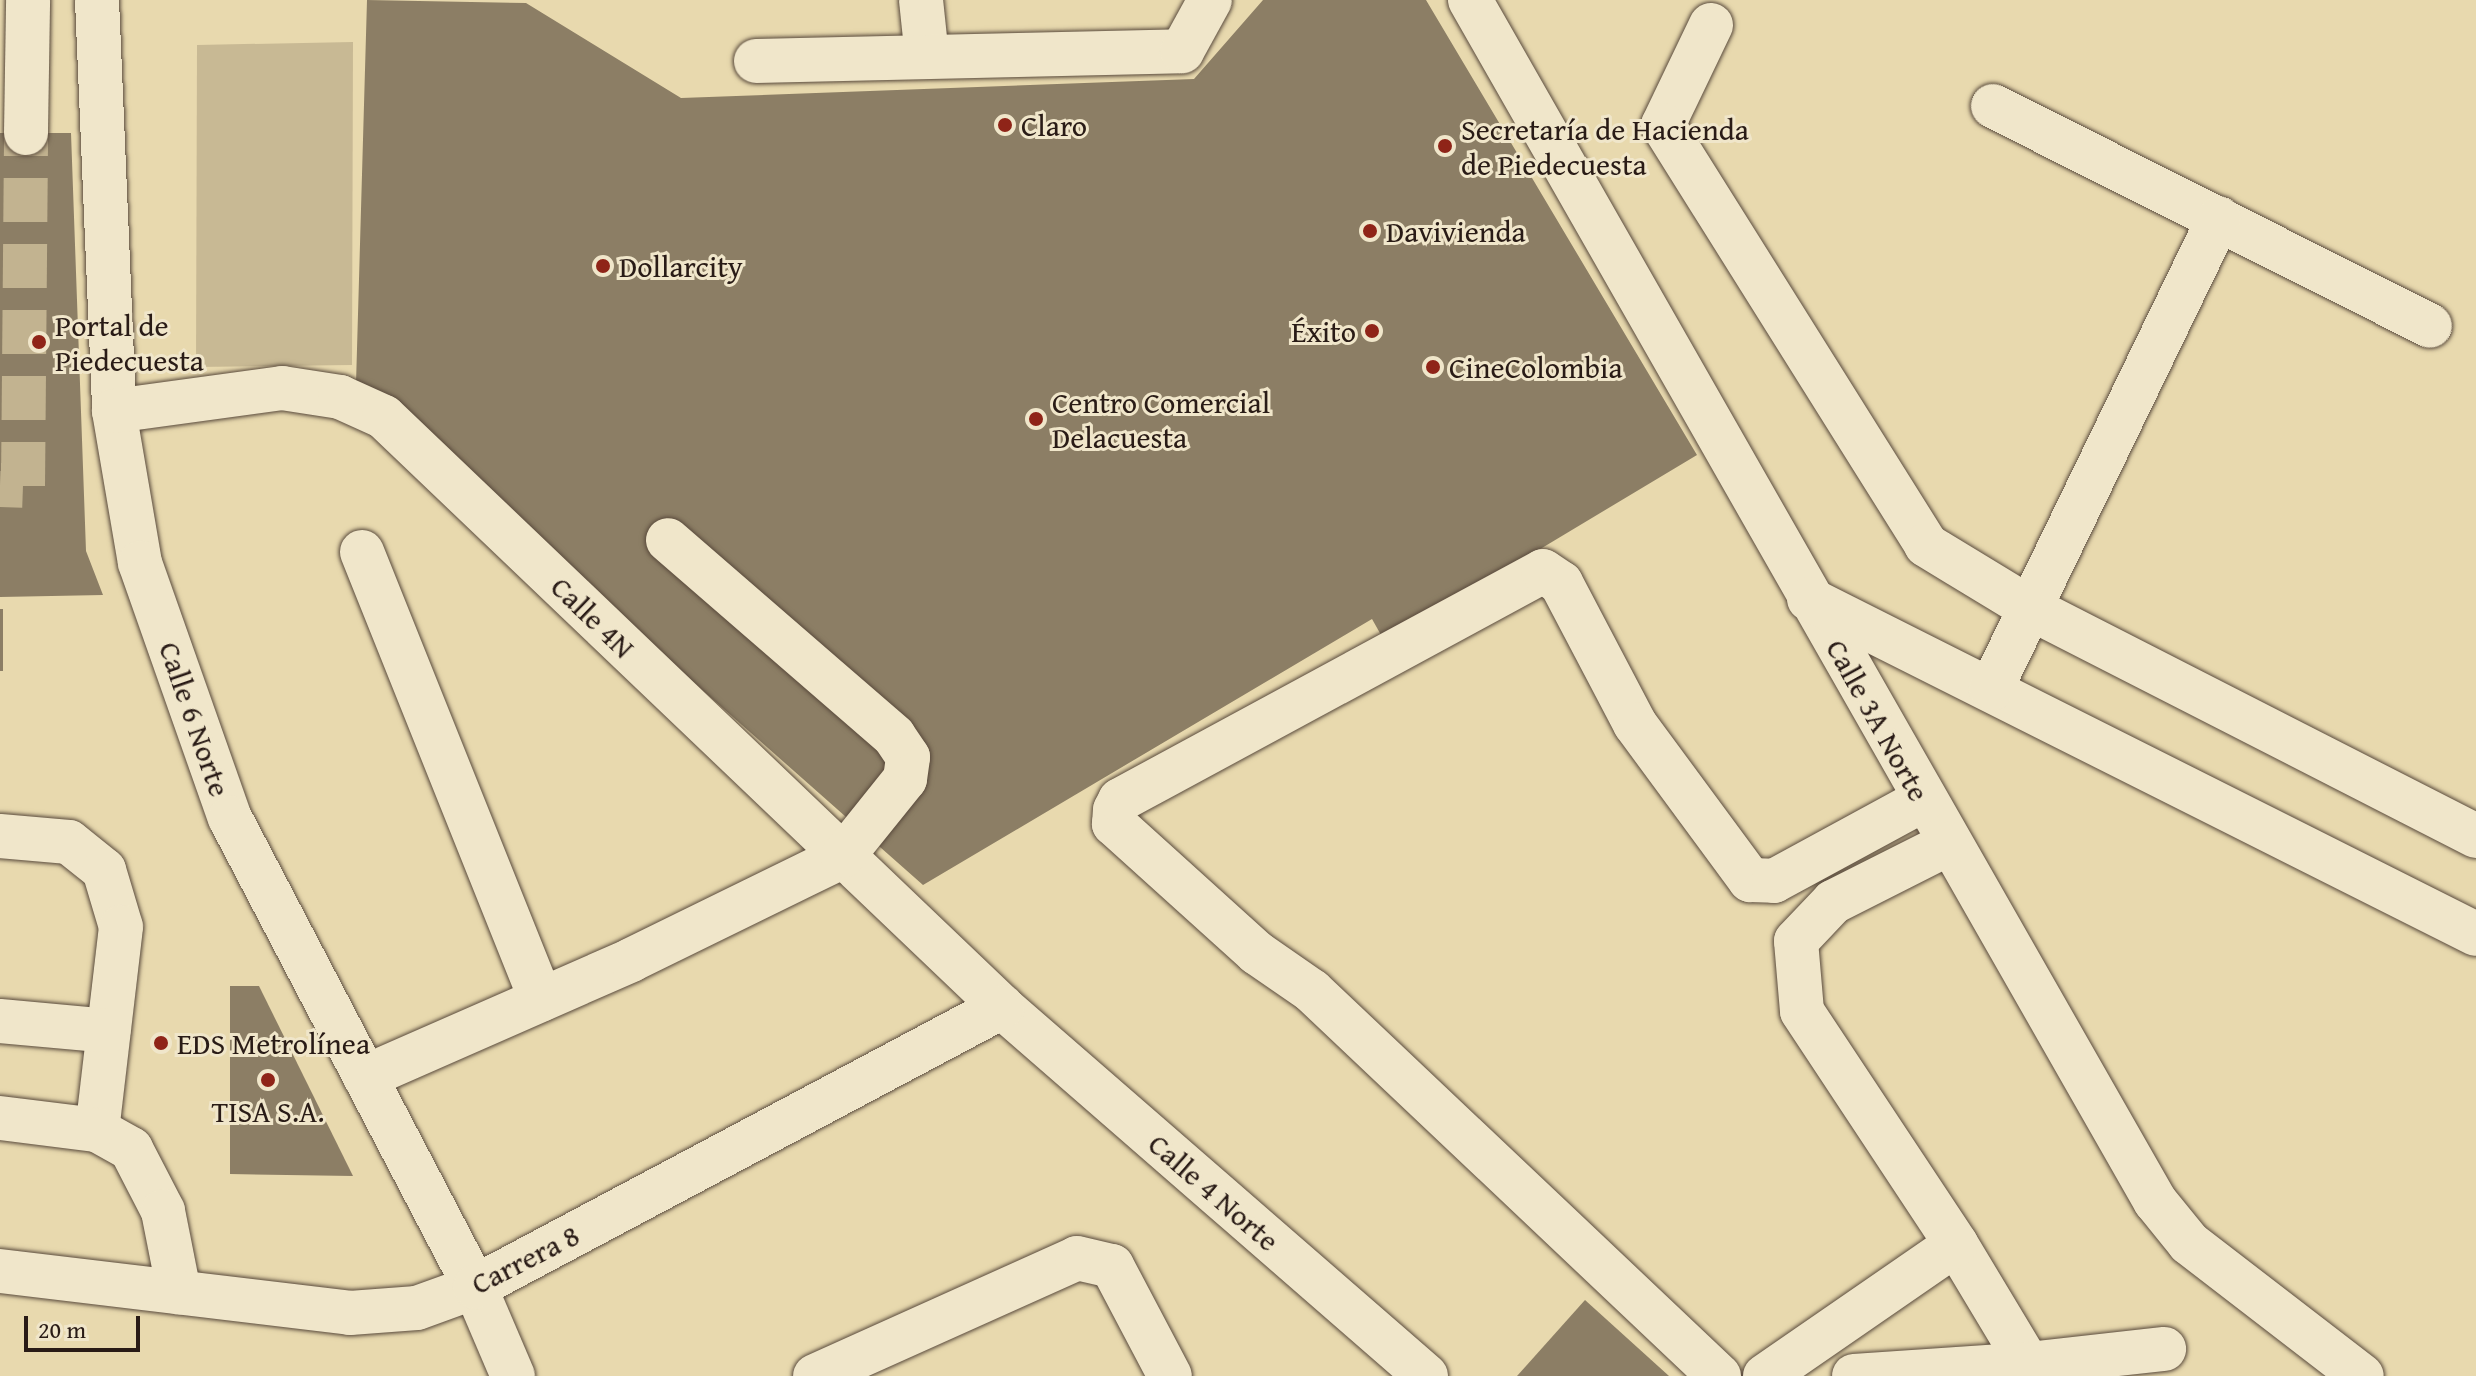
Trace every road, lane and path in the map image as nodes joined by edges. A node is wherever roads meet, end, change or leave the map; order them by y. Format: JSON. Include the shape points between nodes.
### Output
{"nodes":[{"id":1,"x":28,"y":0,"type":"edge"},
{"id":2,"x":97,"y":0,"type":"edge"},
{"id":3,"x":921,"y":0,"type":"edge"},
{"id":4,"x":1210,"y":0,"type":"edge"},
{"id":5,"x":1470,"y":0,"type":"edge"},
{"id":6,"x":1711,"y":25,"type":"dead end"},
{"id":7,"x":927,"y":57,"type":"junction"},
{"id":8,"x":756,"y":61,"type":"dead end"},
{"id":9,"x":1993,"y":106,"type":"dead end"},
{"id":10,"x":26,"y":133,"type":"tunnel mouth"},
{"id":11,"x":2219,"y":218,"type":"junction"},
{"id":12,"x":2430,"y":326,"type":"dead end"},
{"id":13,"x":114,"y":411,"type":"junction"},
{"id":14,"x":668,"y":540,"type":"dead end"},
{"id":15,"x":362,"y":552,"type":"dead end"},
{"id":16,"x":1809,"y":599,"type":"junction"},
{"id":17,"x":2028,"y":607,"type":"junction"},
{"id":18,"x":1991,"y":689,"type":"junction"},
{"id":19,"x":1923,"y":800,"type":"junction"},
{"id":20,"x":0,"y":836,"type":"edge"},
{"id":21,"x":2476,"y":836,"type":"edge"},
{"id":22,"x":1948,"y":844,"type":"junction"},
{"id":23,"x":843,"y":856,"type":"junction"},
{"id":24,"x":2476,"y":934,"type":"edge"},
{"id":25,"x":541,"y":999,"type":"junction"},
{"id":26,"x":1002,"y":1007,"type":"junction"},
{"id":27,"x":0,"y":1021,"type":"edge"},
{"id":28,"x":109,"y":1031,"type":"junction"},
{"id":29,"x":365,"y":1077,"type":"junction"},
{"id":30,"x":0,"y":1118,"type":"edge"},
{"id":31,"x":97,"y":1130,"type":"junction"},
{"id":32,"x":1956,"y":1244,"type":"junction"},
{"id":33,"x":0,"y":1271,"type":"edge"},
{"id":34,"x":475,"y":1287,"type":"junction"},
{"id":35,"x":179,"y":1292,"type":"junction"},
{"id":36,"x":2164,"y":1349,"type":"dead end"},
{"id":37,"x":2028,"y":1364,"type":"junction"},
{"id":38,"x":513,"y":1376,"type":"edge"},
{"id":39,"x":815,"y":1376,"type":"edge"},
{"id":40,"x":1170,"y":1376,"type":"edge"},
{"id":41,"x":1426,"y":1376,"type":"edge"},
{"id":42,"x":1719,"y":1376,"type":"edge"},
{"id":43,"x":1765,"y":1376,"type":"edge"},
{"id":44,"x":1854,"y":1376,"type":"edge"},
{"id":45,"x":2362,"y":1376,"type":"edge"}],
"edges":[{"from":1,"to":10,"type":"street"},
{"from":2,"to":13,"type":"street","name":"Calle 6 Norte"},
{"from":3,"to":7,"type":"street"},
{"from":4,"to":7,"type":"street","via":[[1182,51]]},
{"from":5,"to":16,"type":"street","name":"Calle 3A Norte"},
{"from":6,"to":17,"type":"street","via":[[1663,125],[1926,545]]},
{"from":7,"to":8,"type":"street"},
{"from":9,"to":11,"type":"street"},
{"from":11,"to":12,"type":"street"},
{"from":11,"to":17,"type":"street"},
{"from":13,"to":23,"type":"street","name":"Calle 4N","via":[[282,388],[340,397],[384,417]]},
{"from":13,"to":29,"type":"street","name":"Calle 6 Norte","via":[[140,563],[230,818]]},
{"from":14,"to":23,"type":"street","via":[[894,736],[908,757],[905,779]]},
{"from":15,"to":25,"type":"street"},
{"from":16,"to":18,"type":"street"},
{"from":16,"to":19,"type":"street","name":"Calle 3A Norte"},
{"from":17,"to":18,"type":"street"},
{"from":17,"to":21,"type":"street"},
{"from":18,"to":24,"type":"street"},
{"from":19,"to":22,"type":"street","name":"Calle 3A Norte"},
{"from":19,"to":42,"type":"street","via":[[1774,881],[1750,880],[1635,724],[1561,583],[1543,571],[1120,800],[1115,810],[1114,824],[1257,953],[1312,991]]},
{"from":20,"to":28,"type":"street","via":[[69,842],[104,870],[121,927]]},
{"from":22,"to":32,"type":"street","via":[[1833,902],[1796,941],[1802,1011]]},
{"from":22,"to":45,"type":"street","name":"Calle 3A Norte","via":[[2155,1201],[2189,1243]]},
{"from":23,"to":25,"type":"street"},
{"from":23,"to":26,"type":"street","name":"Calle 4N"},
{"from":25,"to":29,"type":"street"},
{"from":26,"to":34,"type":"street","name":"Carrera 8"},
{"from":26,"to":41,"type":"street","name":"Calle 4 Norte"},
{"from":27,"to":28,"type":"street"},
{"from":28,"to":31,"type":"street"},
{"from":29,"to":34,"type":"street","name":"Calle 6 Norte"},
{"from":30,"to":31,"type":"street"},
{"from":31,"to":35,"type":"street","via":[[131,1149],[163,1211]]},
{"from":32,"to":37,"type":"street"},
{"from":32,"to":43,"type":"street"},
{"from":33,"to":35,"type":"street","name":"Carrera 8"},
{"from":34,"to":35,"type":"street","name":"Carrera 8","via":[[417,1308],[350,1313]]},
{"from":34,"to":38,"type":"street","name":"Calle 6 Norte"},
{"from":36,"to":37,"type":"street"},
{"from":37,"to":44,"type":"street"},
{"from":39,"to":40,"type":"street","via":[[1077,1258],[1112,1266]]}]}
